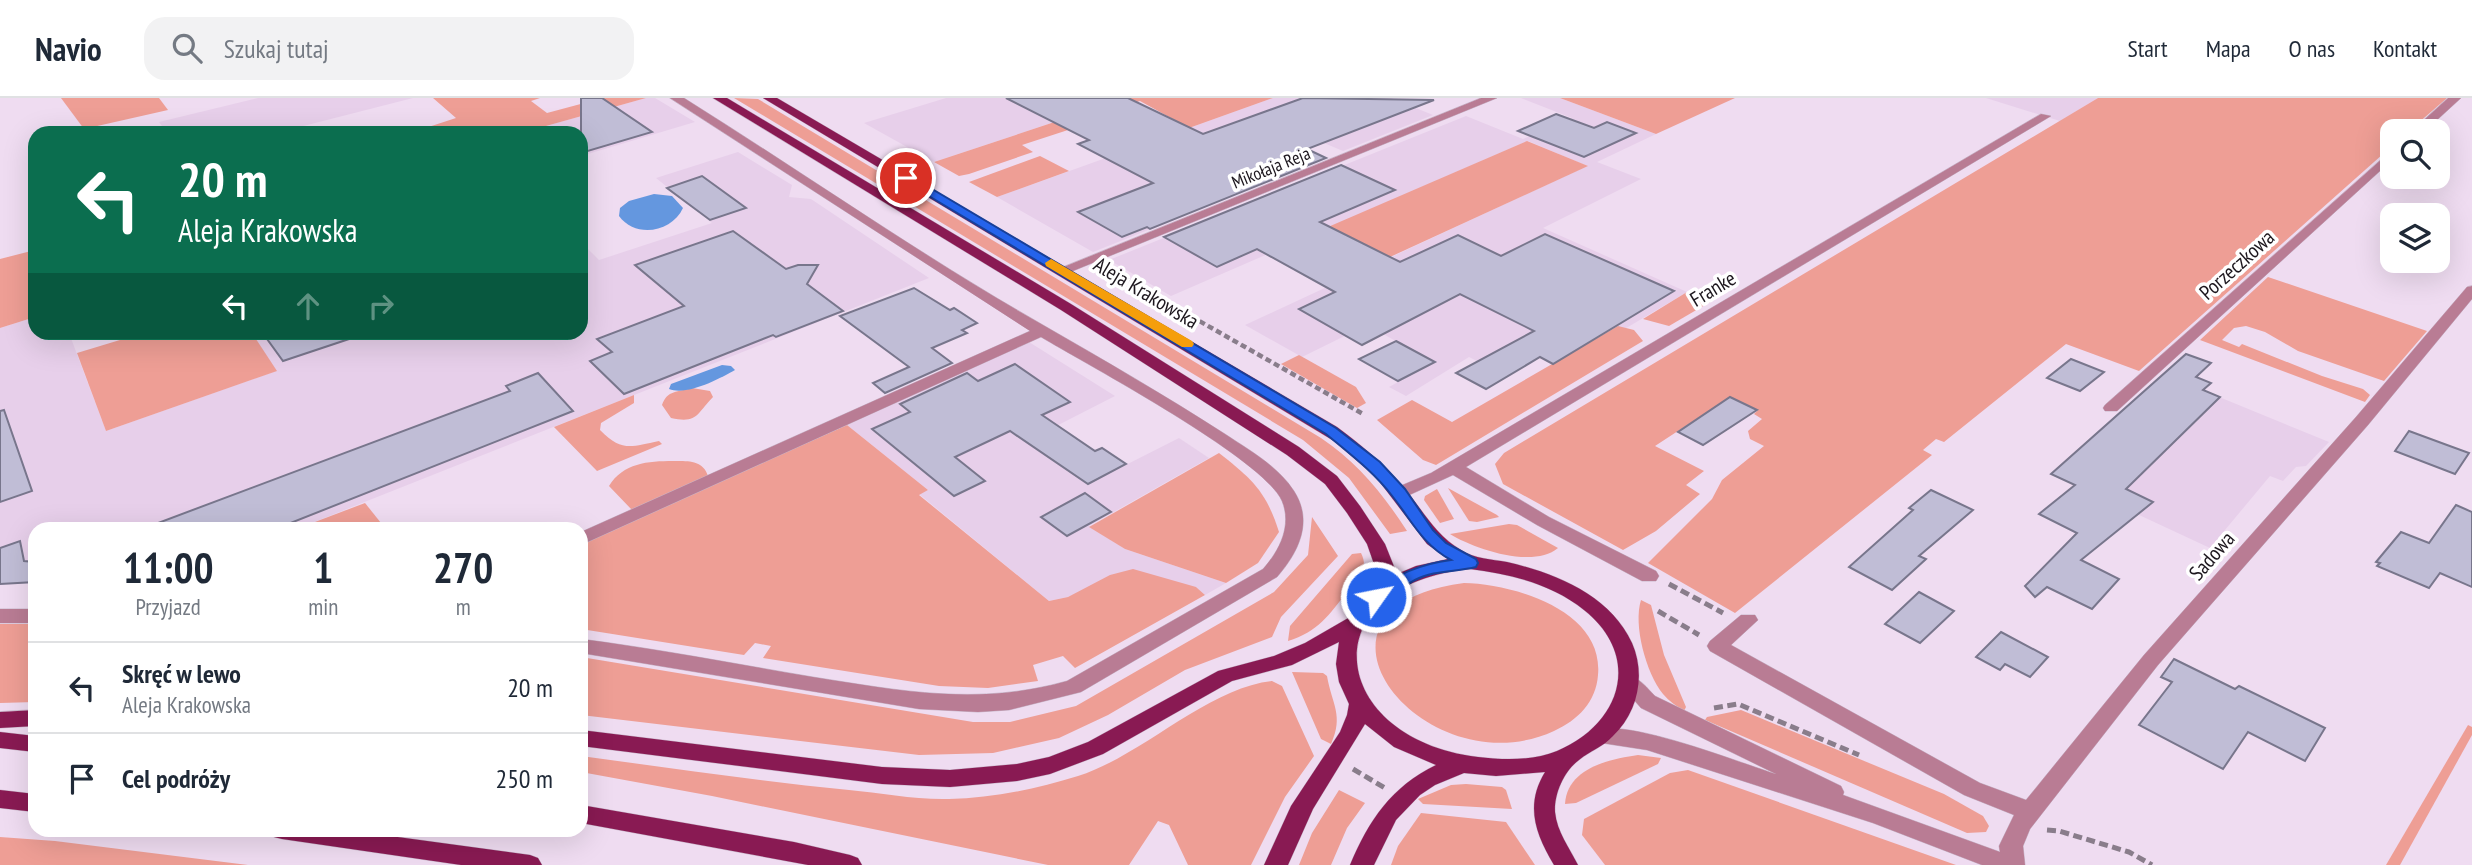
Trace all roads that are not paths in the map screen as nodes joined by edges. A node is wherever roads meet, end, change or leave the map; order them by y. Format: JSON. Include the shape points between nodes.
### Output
{"nodes":[{"id":1,"x":676,"y":98,"type":"edge"},
{"id":2,"x":719,"y":98,"type":"edge"},
{"id":3,"x":769,"y":98,"type":"edge"},
{"id":4,"x":1491,"y":98,"type":"edge"},
{"id":5,"x":2455,"y":98,"type":"edge"},
{"id":6,"x":2045,"y":116,"type":"dead end"},
{"id":7,"x":2431,"y":119,"type":"edge"},
{"id":8,"x":2380,"y":165,"type":"edge"},
{"id":9,"x":1063,"y":270,"type":"junction"},
{"id":10,"x":2472,"y":290,"type":"edge"},
{"id":11,"x":1042,"y":331,"type":"junction"},
{"id":12,"x":2111,"y":408,"type":"dead end"},
{"id":13,"x":1453,"y":467,"type":"junction"},
{"id":14,"x":1399,"y":493,"type":"junction"},
{"id":15,"x":588,"y":536,"type":"edge"},
{"id":16,"x":1470,"y":563,"type":"junction"},
{"id":17,"x":1649,"y":576,"type":"road end"},
{"id":18,"x":1391,"y":585,"type":"junction"},
{"id":19,"x":0,"y":616,"type":"edge"},
{"id":20,"x":28,"y":616,"type":"edge"},
{"id":21,"x":1745,"y":622,"type":"road end"},
{"id":22,"x":1354,"y":623,"type":"junction"},
{"id":23,"x":588,"y":647,"type":"edge"},
{"id":24,"x":1629,"y":683,"type":"junction"},
{"id":25,"x":1360,"y":703,"type":"junction"},
{"id":26,"x":28,"y":718,"type":"edge"},
{"id":27,"x":0,"y":719,"type":"edge"},
{"id":28,"x":1602,"y":736,"type":"junction"},
{"id":29,"x":588,"y":739,"type":"edge"},
{"id":30,"x":0,"y":740,"type":"edge"},
{"id":31,"x":28,"y":743,"type":"edge"},
{"id":32,"x":1567,"y":758,"type":"junction"},
{"id":33,"x":1463,"y":764,"type":"junction"},
{"id":34,"x":0,"y":799,"type":"edge"},
{"id":35,"x":28,"y":802,"type":"edge"},
{"id":36,"x":588,"y":815,"type":"edge"},
{"id":37,"x":1880,"y":816,"type":"junction"},
{"id":38,"x":2036,"y":820,"type":"junction"},
{"id":39,"x":332,"y":837,"type":"edge"},
{"id":40,"x":530,"y":865,"type":"edge"},
{"id":41,"x":850,"y":865,"type":"edge"},
{"id":42,"x":1276,"y":865,"type":"edge"},
{"id":43,"x":1362,"y":865,"type":"edge"},
{"id":44,"x":1566,"y":865,"type":"edge"},
{"id":45,"x":2010,"y":865,"type":"edge"}],
"edges":[{"from":1,"to":11,"type":"street"},
{"from":2,"to":18,"type":"main road","via":[[1066,307],[1293,451],[1331,480],[1354,510],[1376,544]]},
{"from":3,"to":9,"type":"main road","name":"Aleja Krakowska"},
{"from":4,"to":9,"type":"street","name":"Mikołaja Reja"},
{"from":5,"to":7,"type":"street"},
{"from":6,"to":13,"type":"street","name":"Franke"},
{"from":8,"to":12,"type":"street","name":"Porzeczkowa"},
{"from":9,"to":14,"type":"main road","name":"Aleja Krakowska","via":[[1331,431],[1375,466]]},
{"from":10,"to":38,"type":"street","name":"Sadowa","via":[[2151,660]]},
{"from":11,"to":15,"type":"street"},
{"from":11,"to":23,"type":"street","via":[[1269,472],[1288,495],[1294,537],[1285,558],[1270,573],[1074,687],[999,705],[923,702]]},
{"from":13,"to":14,"type":"street","name":"Franke"},
{"from":13,"to":17,"type":"street"},
{"from":14,"to":16,"type":"main road","name":"Aleja Krakowska","via":[[1440,547]]},
{"from":16,"to":18,"type":"main road","via":[[1429,568]]},
{"from":16,"to":24,"type":"main road","via":[[1545,580],[1593,608],[1622,644],[1630,665]]},
{"from":18,"to":22,"type":"main road"},
{"from":19,"to":20,"type":"street"},
{"from":21,"to":38,"type":"street","via":[[1717,646]]},
{"from":22,"to":25,"type":"main road","via":[[1345,665]]},
{"from":22,"to":29,"type":"main road","via":[[1282,661],[1225,676],[1103,744],[1051,765],[997,775],[875,775]]},
{"from":24,"to":28,"type":"main road","via":[[1624,705]]},
{"from":24,"to":37,"type":"street","via":[[1648,702]]},
{"from":25,"to":33,"type":"main road","via":[[1398,738]]},
{"from":25,"to":42,"type":"main road","via":[[1352,730],[1312,790]]},
{"from":26,"to":27,"type":"main road"},
{"from":28,"to":32,"type":"main road"},
{"from":28,"to":37,"type":"street","via":[[1647,742]]},
{"from":30,"to":31,"type":"main road"},
{"from":32,"to":33,"type":"main road","via":[[1511,769]]},
{"from":32,"to":44,"type":"main road","via":[[1545,791],[1543,816],[1550,840]]},
{"from":33,"to":43,"type":"main road","via":[[1427,777],[1401,798],[1369,845]]},
{"from":34,"to":35,"type":"main road"},
{"from":36,"to":41,"type":"main road"},
{"from":37,"to":45,"type":"street"},
{"from":38,"to":45,"type":"street","name":"Sadowa","via":[[2020,824],[2011,846]]},
{"from":39,"to":40,"type":"main road"}]}
